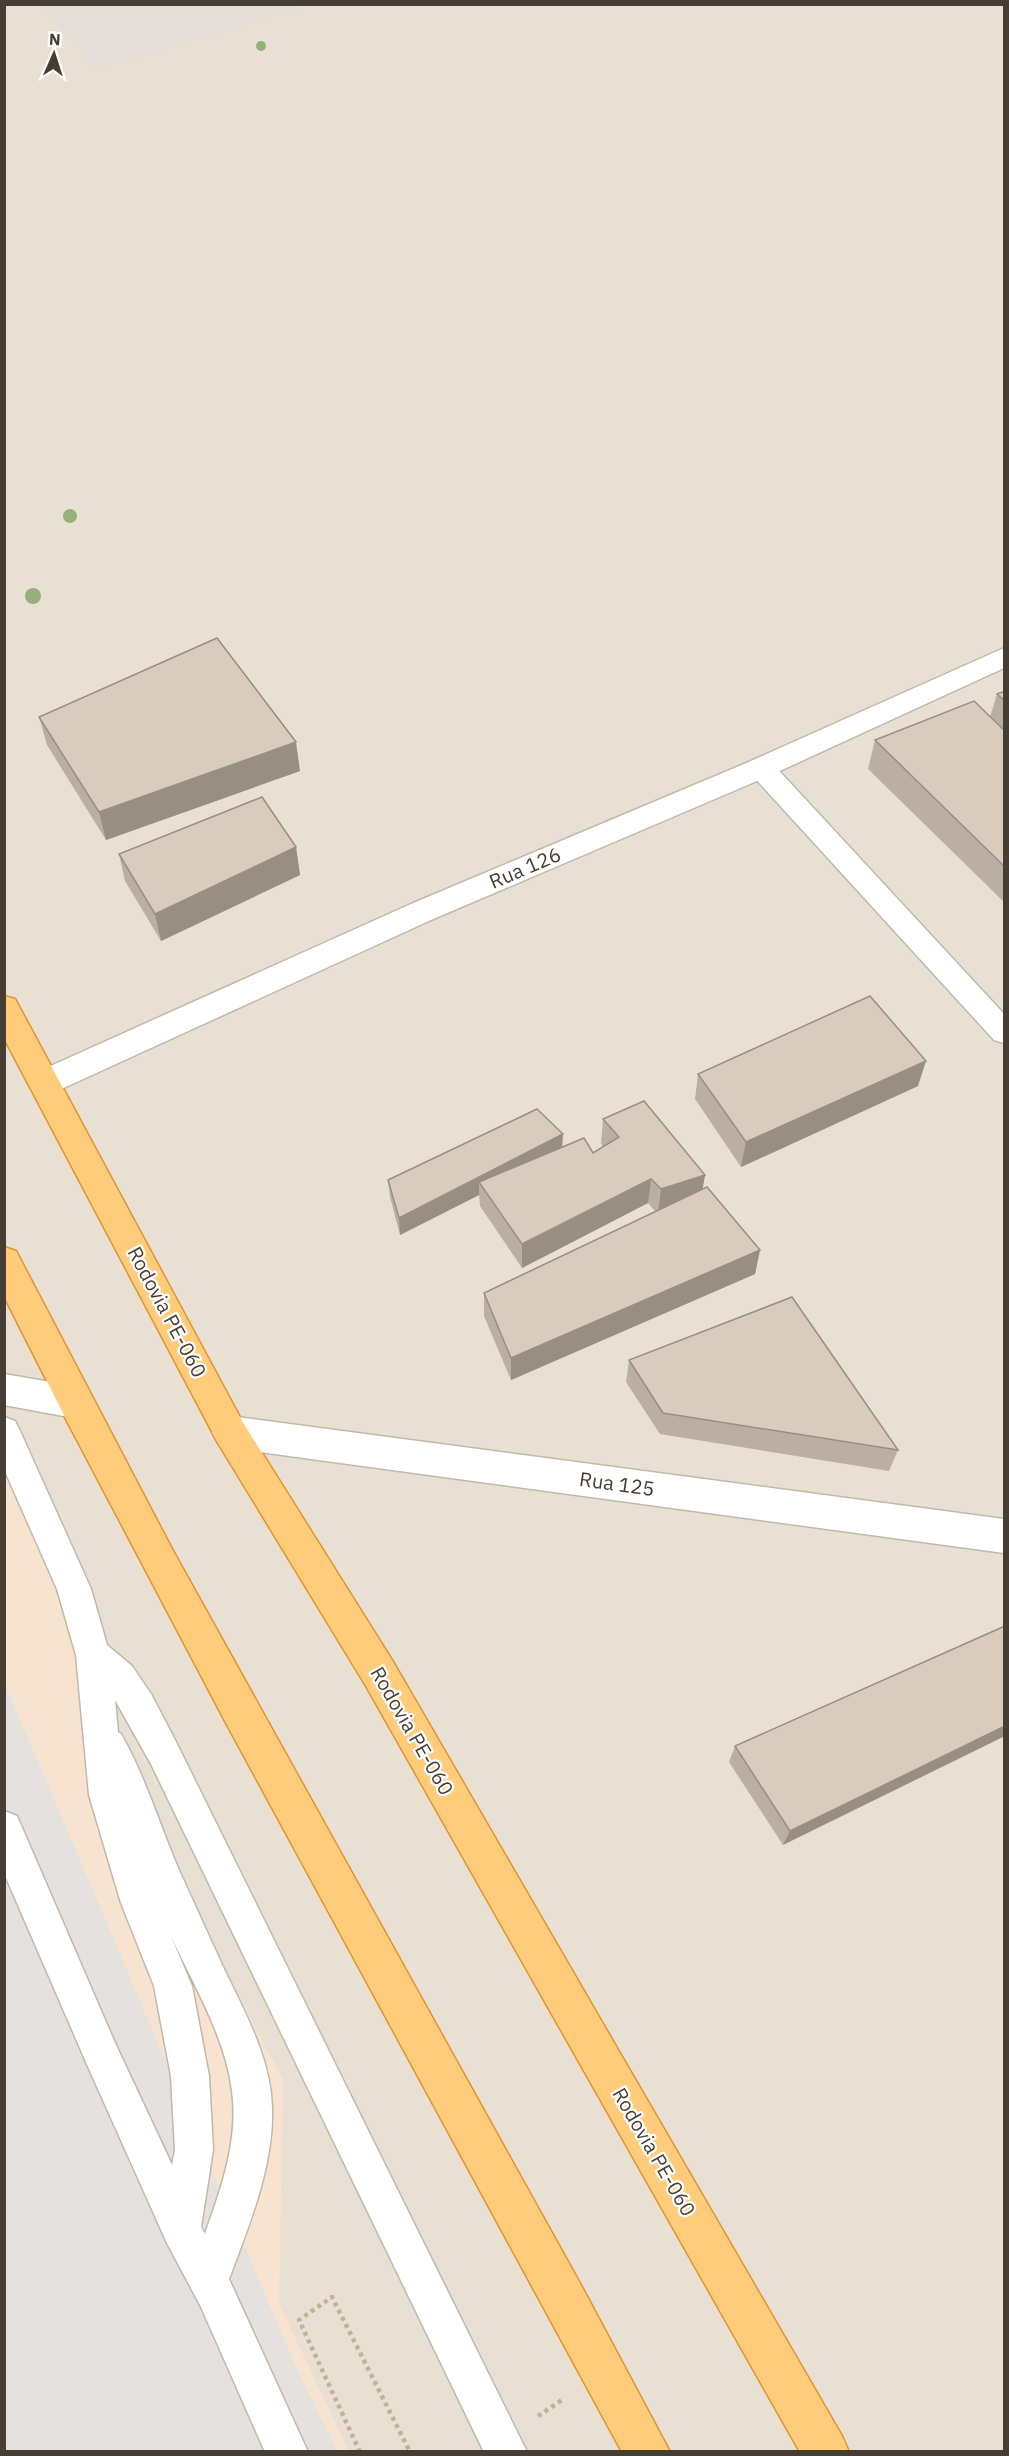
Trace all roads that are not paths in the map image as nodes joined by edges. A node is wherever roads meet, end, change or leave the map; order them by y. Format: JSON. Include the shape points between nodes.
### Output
{"nodes":[{"id":1,"x":1005,"y":657,"type":"edge"},
{"id":2,"x":761,"y":768,"type":"junction"},
{"id":3,"x":4,"y":1008,"type":"edge"},
{"id":4,"x":1005,"y":1032,"type":"edge"},
{"id":5,"x":46,"y":1082,"type":"junction"},
{"id":6,"x":4,"y":1261,"type":"edge"},
{"id":7,"x":4,"y":1389,"type":"edge"},
{"id":8,"x":74,"y":1402,"type":"junction"},
{"id":9,"x":4,"y":1431,"type":"edge"},
{"id":10,"x":230,"y":1432,"type":"junction"},
{"id":11,"x":1005,"y":1536,"type":"edge"},
{"id":12,"x":93,"y":1655,"type":"junction"},
{"id":13,"x":102,"y":1733,"type":"junction"},
{"id":14,"x":4,"y":1828,"type":"edge"},
{"id":15,"x":181,"y":2229,"type":"junction"},
{"id":16,"x":209,"y":2279,"type":"junction"},
{"id":17,"x":504,"y":2446,"type":"edge"},
{"id":18,"x":287,"y":2451,"type":"edge"},
{"id":19,"x":647,"y":2451,"type":"edge"},
{"id":20,"x":826,"y":2451,"type":"edge"}],
"edges":[{"from":1,"to":2,"type":"street","name":"Rua 126"},
{"from":2,"to":4,"type":"lane"},
{"from":2,"to":5,"type":"street","name":"Rua 126","via":[[421,912]]},
{"from":3,"to":5,"type":"highway","name":"Rodovia PE-060"},
{"from":5,"to":10,"type":"highway","name":"Rodovia PE-060"},
{"from":6,"to":8,"type":"highway"},
{"from":7,"to":8,"type":"street"},
{"from":8,"to":19,"type":"highway"},
{"from":9,"to":12,"type":"lane","via":[[74,1589]]},
{"from":10,"to":11,"type":"street","name":"Rua 125"},
{"from":10,"to":20,"type":"highway","name":"Rodovia PE-060","via":[[379,1673]]},
{"from":12,"to":13,"type":"lane"},
{"from":12,"to":17,"type":"lane","via":[[120,1678],[158,1743]]},
{"from":13,"to":15,"type":"lane","via":[[108,1795],[139,1904],[173,1986],[190,2076],[194,2150]]},
{"from":13,"to":16,"type":"lane","via":[[128,1784],[151,1847],[250,2074],[253,2110],[249,2148],[232,2214]]},
{"from":14,"to":15,"type":"lane"},
{"from":15,"to":16,"type":"lane"},
{"from":16,"to":18,"type":"lane"}]}
